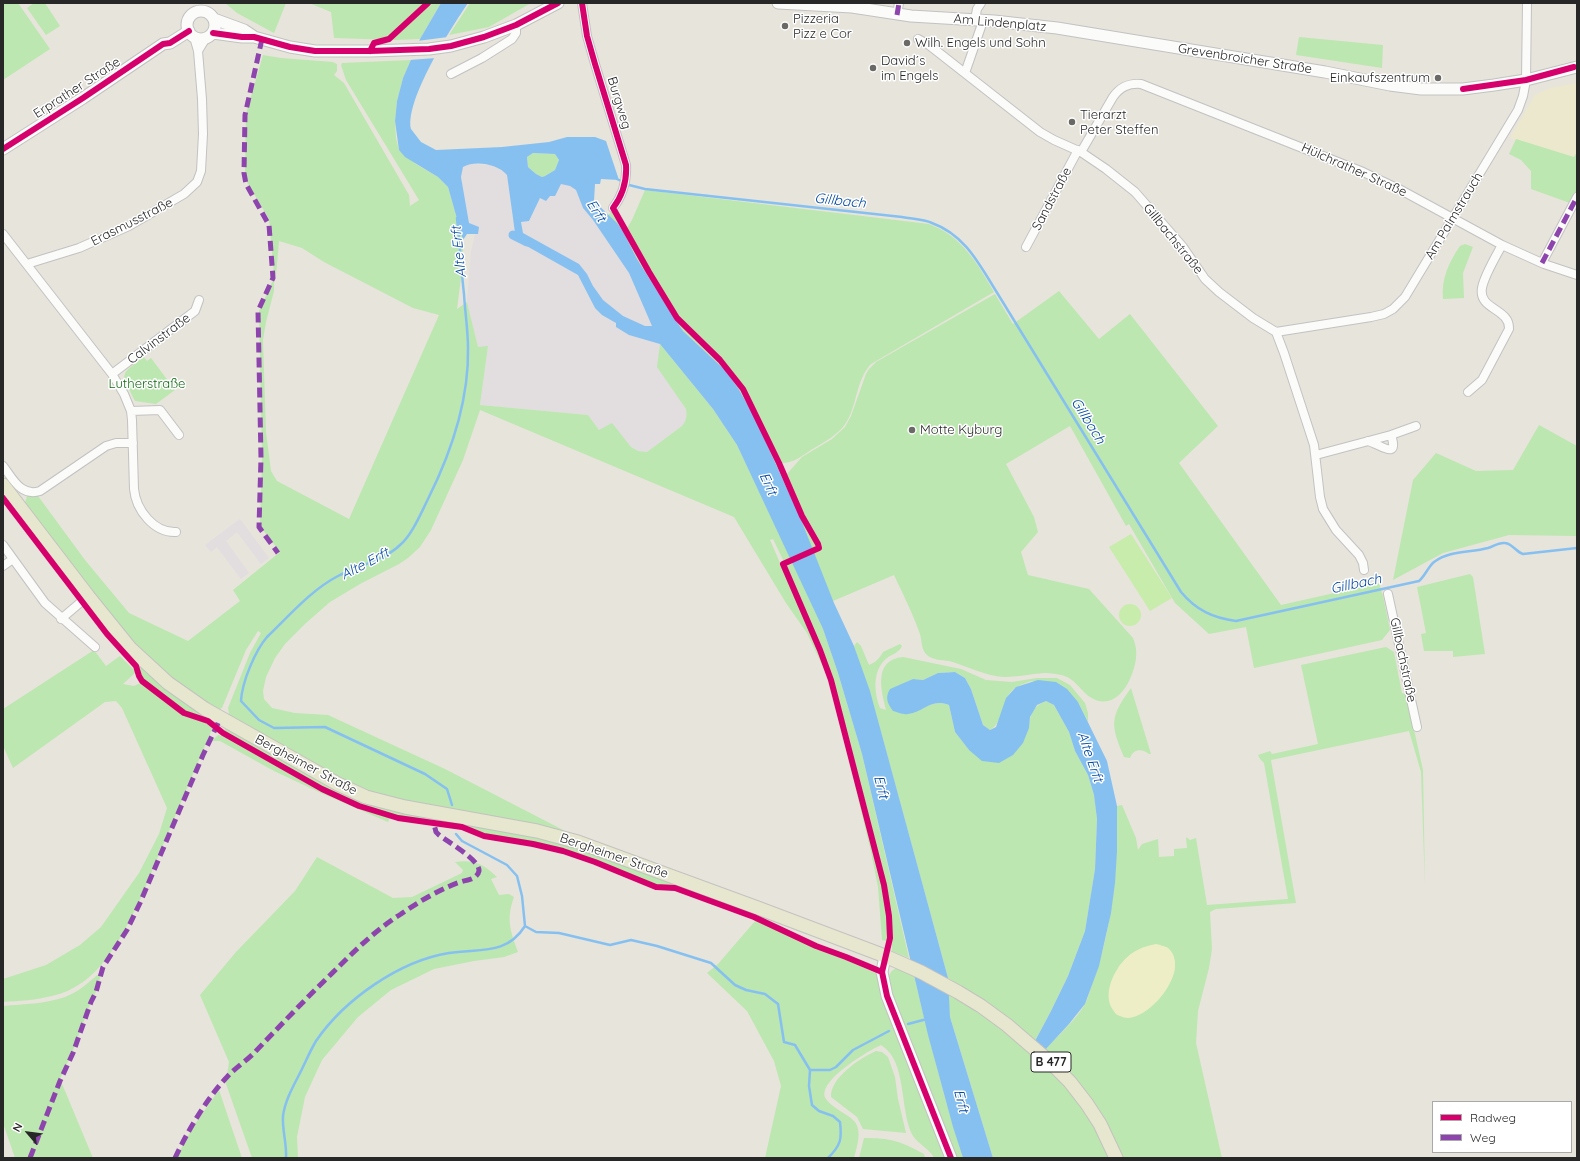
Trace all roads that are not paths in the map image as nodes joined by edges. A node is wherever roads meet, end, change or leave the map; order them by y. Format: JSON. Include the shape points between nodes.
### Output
{"nodes":[{"id":1,"x":558,"y":3,"type":"edge"},
{"id":2,"x":582,"y":3,"type":"edge"},
{"id":3,"x":778,"y":3,"type":"edge"},
{"id":4,"x":899,"y":3,"type":"edge"},
{"id":5,"x":981,"y":3,"type":"edge"},
{"id":6,"x":1527,"y":3,"type":"edge"},
{"id":7,"x":204,"y":7,"type":"edge"},
{"id":8,"x":897,"y":15,"type":"junction"},
{"id":9,"x":214,"y":19,"type":"junction"},
{"id":10,"x":979,"y":20,"type":"junction"},
{"id":11,"x":192,"y":21,"type":"edge"},
{"id":12,"x":516,"y":26,"type":"junction"},
{"id":13,"x":209,"y":35,"type":"junction"},
{"id":14,"x":254,"y":37,"type":"junction"},
{"id":15,"x":918,"y":39,"type":"dead end"},
{"id":16,"x":1150,"y":43,"type":"joint"},
{"id":17,"x":198,"y":51,"type":"junction"},
{"id":18,"x":1577,"y":67,"type":"edge"},
{"id":19,"x":965,"y":73,"type":"junction"},
{"id":20,"x":451,"y":74,"type":"dead end"},
{"id":21,"x":1526,"y":80,"type":"junction"},
{"id":22,"x":1124,"y":86,"type":"joint"},
{"id":23,"x":3,"y":149,"type":"edge"},
{"id":24,"x":1080,"y":151,"type":"junction"},
{"id":25,"x":1577,"y":197,"type":"edge"},
{"id":26,"x":613,"y":208,"type":"dead end"},
{"id":27,"x":1453,"y":219,"type":"junction"},
{"id":28,"x":3,"y":234,"type":"edge"},
{"id":29,"x":1502,"y":245,"type":"junction"},
{"id":30,"x":1026,"y":247,"type":"dead end"},
{"id":31,"x":1542,"y":263,"type":"junction"},
{"id":32,"x":27,"y":264,"type":"junction"},
{"id":33,"x":1577,"y":275,"type":"edge"},
{"id":34,"x":199,"y":300,"type":"dead end"},
{"id":35,"x":1276,"y":332,"type":"junction"},
{"id":36,"x":112,"y":374,"type":"junction"},
{"id":37,"x":1468,"y":392,"type":"dead end"},
{"id":38,"x":131,"y":411,"type":"junction"},
{"id":39,"x":1416,"y":426,"type":"dead end"},
{"id":40,"x":179,"y":435,"type":"dead end"},
{"id":41,"x":1391,"y":435,"type":"junction"},
{"id":42,"x":1368,"y":441,"type":"junction"},
{"id":43,"x":133,"y":443,"type":"junction"},
{"id":44,"x":1316,"y":455,"type":"junction"},
{"id":45,"x":3,"y":466,"type":"edge"},
{"id":46,"x":3,"y":484,"type":"edge"},
{"id":47,"x":176,"y":532,"type":"dead end"},
{"id":48,"x":3,"y":545,"type":"edge"},
{"id":49,"x":13,"y":559,"type":"junction"},
{"id":50,"x":3,"y":566,"type":"edge"},
{"id":51,"x":1364,"y":570,"type":"dead end"},
{"id":52,"x":1388,"y":594,"type":"dead end"},
{"id":53,"x":88,"y":596,"type":"junction"},
{"id":54,"x":61,"y":618,"type":"junction"},
{"id":55,"x":95,"y":646,"type":"dead end"},
{"id":56,"x":1418,"y":727,"type":"dead end"},
{"id":57,"x":885,"y":956,"type":"junction"},
{"id":58,"x":951,"y":1158,"type":"edge"},
{"id":59,"x":1116,"y":1158,"type":"edge"}],
"edges":[{"from":1,"to":12,"type":"main road","name":"Erprather Straße"},
{"from":2,"to":26,"type":"street","name":"Burgweg","via":[[587,36],[626,165],[624,188]]},
{"from":3,"to":8,"type":"main road","name":"Am Lindenplatz","via":[[852,7]]},
{"from":4,"to":8,"type":"street"},
{"from":5,"to":10,"type":"street","via":[[977,8]]},
{"from":6,"to":21,"type":"street","name":"Am Palmstrauch"},
{"from":7,"to":9,"type":"main road","name":"Erprather Straße"},
{"from":7,"to":11,"type":"main road","name":"Erprather Straße","via":[[196,12]]},
{"from":8,"to":10,"type":"main road","name":"Am Lindenplatz"},
{"from":9,"to":13,"type":"main road","via":[[215,28]]},
{"from":9,"to":14,"type":"main road","name":"Erprather Straße","via":[[244,30]]},
{"from":10,"to":16,"type":"main road","name":"Am Lindenplatz","via":[[1049,27]]},
{"from":10,"to":19,"type":"street"},
{"from":11,"to":13,"type":"main road","name":"Erprather Straße","via":[[200,38]]},
{"from":11,"to":17,"type":"street","name":"Erasmusstraße"},
{"from":11,"to":23,"type":"main road","name":"Erprather Straße","via":[[170,43],[163,44]]},
{"from":12,"to":14,"type":"main road","name":"Erprather Straße","via":[[451,46],[407,50],[315,52]]},
{"from":12,"to":20,"type":"street","via":[[512,40]]},
{"from":13,"to":14,"type":"main road","name":"Erprather Straße"},
{"from":13,"to":17,"type":"street"},
{"from":15,"to":19,"type":"street","name":"Gillbachstraße"},
{"from":16,"to":21,"type":"main road","name":"Grevenbroicher Straße","via":[[1420,90],[1463,89]]},
{"from":17,"to":32,"type":"street","name":"Erasmusstraße","via":[[202,134],[201,171],[195,185],[164,207],[114,233],[79,248]]},
{"from":18,"to":21,"type":"main road","name":"Grevenbroicher Straße"},
{"from":19,"to":24,"type":"street","name":"Gillbachstraße","via":[[968,78],[1040,132]]},
{"from":21,"to":27,"type":"street","name":"Am Palmstrauch","via":[[1518,110]]},
{"from":22,"to":24,"type":"street","name":"Sandstraße","via":[[1113,97]]},
{"from":22,"to":27,"type":"street","name":"Hülchrather Straße","via":[[1140,84],[1363,172]]},
{"from":24,"to":30,"type":"street","name":"Sandstraße"},
{"from":24,"to":35,"type":"street","name":"Gillbachstraße","via":[[1135,192],[1183,247],[1205,279],[1219,292]]},
{"from":25,"to":31,"type":"street"},
{"from":27,"to":29,"type":"street","name":"Hülchrather Straße"},
{"from":27,"to":35,"type":"street","name":"Am Palmstrauch","via":[[1405,297],[1393,309],[1371,317]]},
{"from":28,"to":32,"type":"street"},
{"from":29,"to":31,"type":"street","name":"Hülchrather Straße"},
{"from":29,"to":37,"type":"street","via":[[1483,283],[1481,295],[1486,304],[1506,318],[1509,328],[1482,380]]},
{"from":31,"to":33,"type":"street","name":"Hülchrather Straße"},
{"from":32,"to":36,"type":"street"},
{"from":34,"to":36,"type":"street","name":"Calvinstraße","via":[[195,312]]},
{"from":35,"to":44,"type":"street"},
{"from":36,"to":38,"type":"street"},
{"from":38,"to":40,"type":"street","via":[[160,410]]},
{"from":38,"to":43,"type":"street"},
{"from":39,"to":41,"type":"street"},
{"from":41,"to":42,"type":"street"},
{"from":41,"to":42,"type":"street","via":[[1393,445],[1388,450]]},
{"from":42,"to":44,"type":"street"},
{"from":43,"to":45,"type":"street","via":[[106,446],[40,491],[31,493],[24,491]]},
{"from":43,"to":47,"type":"street","via":[[134,489],[138,506],[163,530]]},
{"from":44,"to":51,"type":"street","via":[[1320,496],[1326,514],[1336,530],[1359,555]]},
{"from":46,"to":53,"type":"main road","name":"Bergheimer Straße","number":"B 477"},
{"from":48,"to":49,"type":"street"},
{"from":49,"to":50,"type":"street"},
{"from":49,"to":54,"type":"street","via":[[45,603]]},
{"from":52,"to":56,"type":"street","name":"Gillbachstraße"},
{"from":53,"to":54,"type":"street"},
{"from":53,"to":57,"type":"main road","name":"Bergheimer Straße","number":"B 477","via":[[130,648],[185,696],[237,728],[366,797],[405,807],[537,831],[578,842]]},
{"from":54,"to":55,"type":"street"},
{"from":57,"to":58,"type":"main road","via":[[882,972],[887,996]]},
{"from":57,"to":59,"type":"main road","name":"Bergheimer Straße","number":"B 477","via":[[982,1006],[1051,1063],[1087,1104]]}]}
